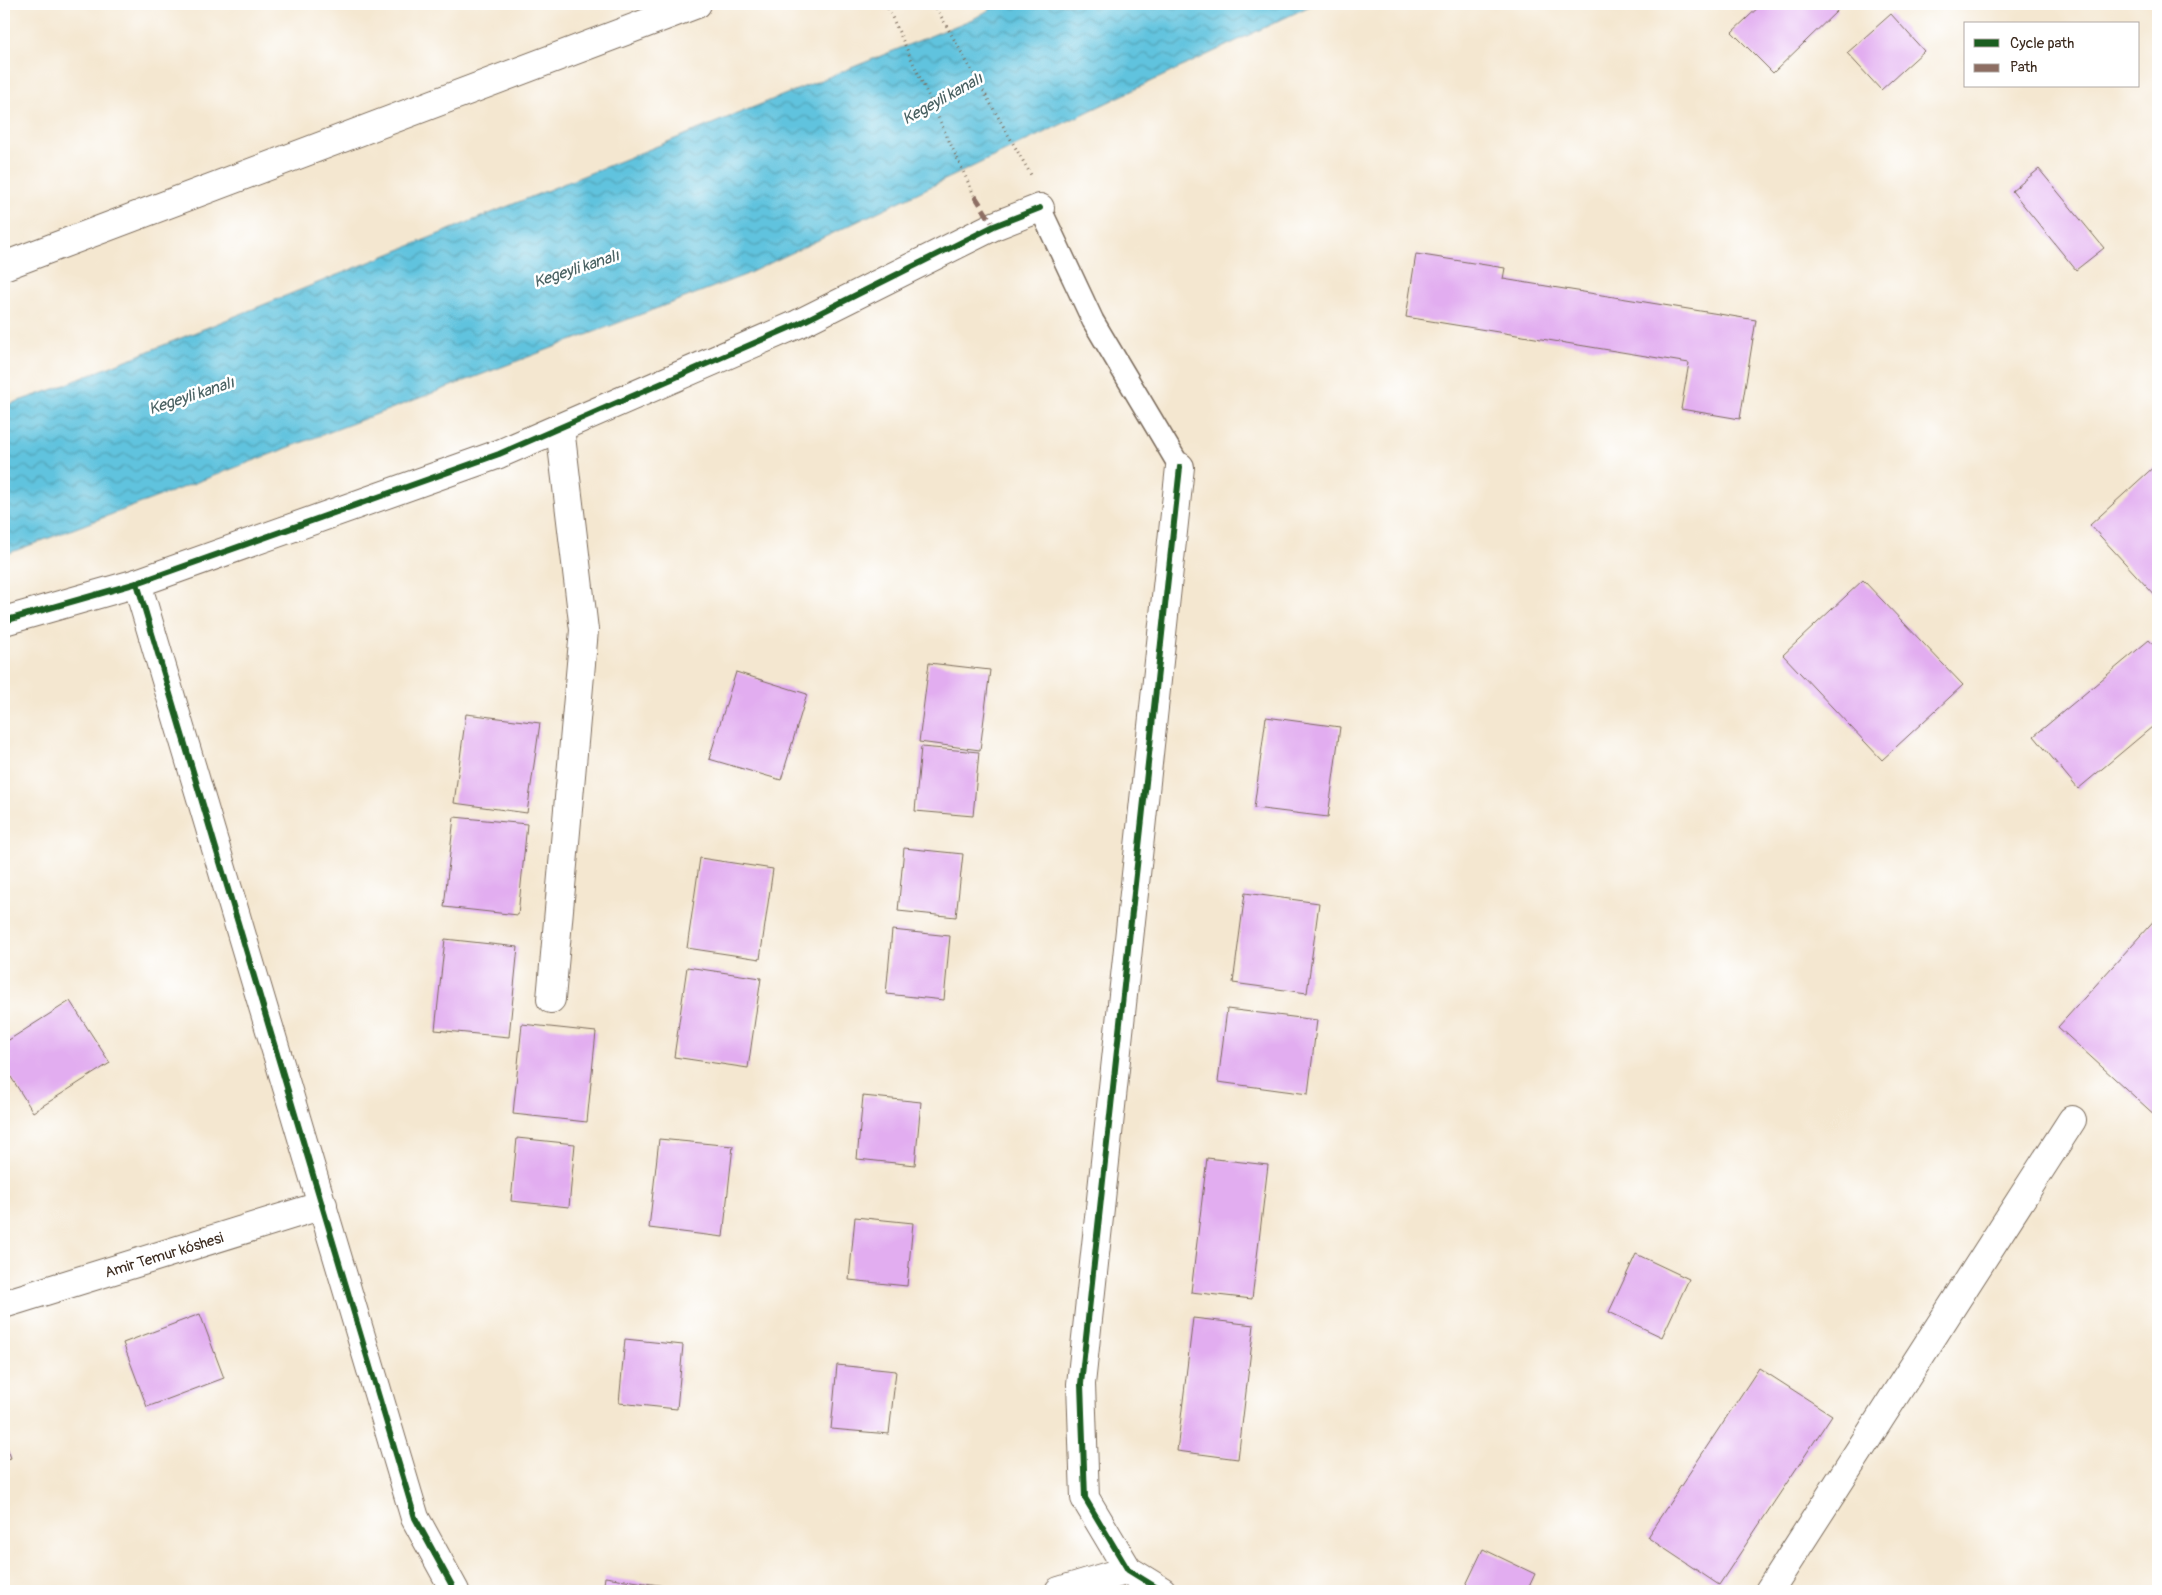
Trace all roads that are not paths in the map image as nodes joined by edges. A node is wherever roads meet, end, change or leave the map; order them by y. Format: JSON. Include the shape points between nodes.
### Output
{"nodes":[{"id":1,"x":697,"y":4,"type":"edge"},
{"id":2,"x":1040,"y":208,"type":"joint"},
{"id":3,"x":4,"y":266,"type":"edge"},
{"id":4,"x":560,"y":428,"type":"junction"},
{"id":5,"x":1180,"y":467,"type":"joint"},
{"id":6,"x":137,"y":583,"type":"junction"},
{"id":7,"x":4,"y":621,"type":"edge"},
{"id":8,"x":551,"y":999,"type":"dead end"},
{"id":9,"x":2072,"y":1120,"type":"dead end"},
{"id":10,"x":323,"y":1206,"type":"junction"},
{"id":11,"x":4,"y":1304,"type":"edge"},
{"id":12,"x":1128,"y":1570,"type":"junction"},
{"id":13,"x":455,"y":1591,"type":"edge"},
{"id":14,"x":1060,"y":1591,"type":"edge"},
{"id":15,"x":1162,"y":1591,"type":"edge"},
{"id":16,"x":1769,"y":1591,"type":"edge"}],
"edges":[{"from":1,"to":3,"type":"street"},
{"from":2,"to":4,"type":"street","via":[[994,226],[798,324]]},
{"from":2,"to":5,"type":"lane","via":[[1092,321]]},
{"from":4,"to":6,"type":"street","via":[[499,454]]},
{"from":4,"to":8,"type":"street","via":[[584,630]]},
{"from":5,"to":12,"type":"street","via":[[1080,1384],[1085,1498]]},
{"from":6,"to":7,"type":"street"},
{"from":6,"to":10,"type":"street"},
{"from":9,"to":16,"type":"street"},
{"from":10,"to":11,"type":"street","name":"Amir Temur kóshesi"},
{"from":10,"to":13,"type":"street","via":[[415,1518]]},
{"from":12,"to":14,"type":"street"},
{"from":12,"to":15,"type":"street"}]}
